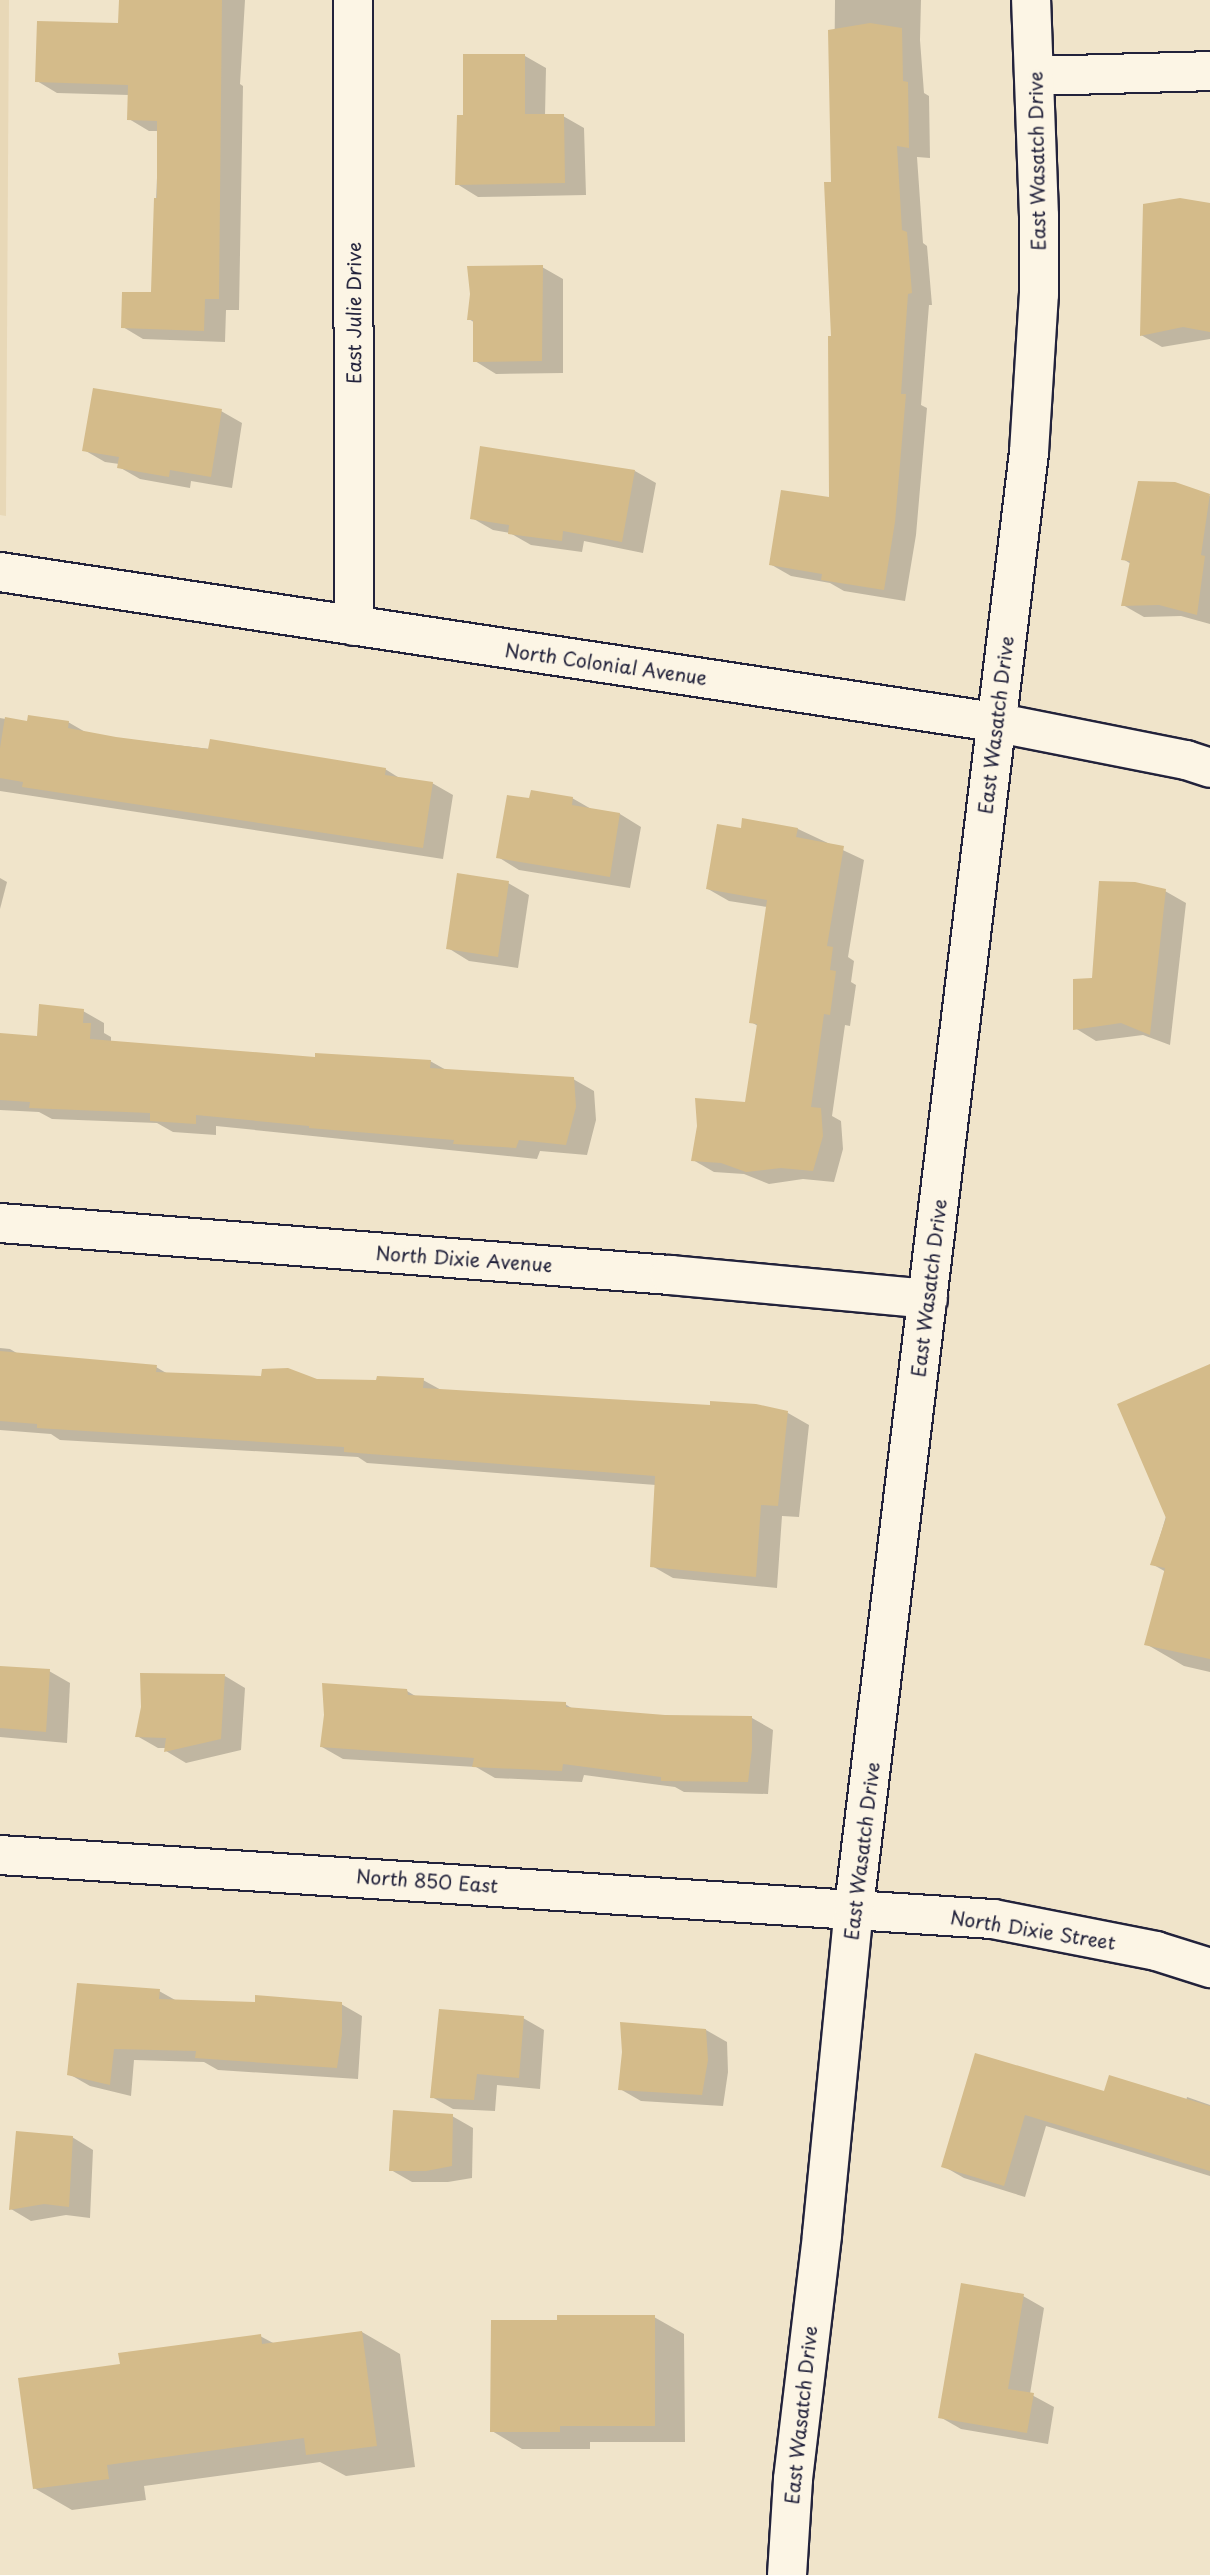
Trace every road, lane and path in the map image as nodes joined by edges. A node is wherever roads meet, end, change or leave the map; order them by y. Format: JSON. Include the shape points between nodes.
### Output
{"nodes":[{"id":1,"x":354,"y":0,"type":"edge"},
{"id":2,"x":1031,"y":0,"type":"edge"},
{"id":3,"x":1210,"y":71,"type":"edge"},
{"id":4,"x":1035,"y":76,"type":"junction"},
{"id":5,"x":0,"y":572,"type":"edge"},
{"id":6,"x":354,"y":626,"type":"junction"},
{"id":7,"x":994,"y":722,"type":"junction"},
{"id":8,"x":1210,"y":768,"type":"edge"},
{"id":9,"x":0,"y":1223,"type":"edge"},
{"id":10,"x":928,"y":1299,"type":"junction"},
{"id":11,"x":0,"y":1855,"type":"edge"},
{"id":12,"x":854,"y":1907,"type":"junction"},
{"id":13,"x":1210,"y":1968,"type":"edge"},
{"id":14,"x":787,"y":2575,"type":"edge"}],
"edges":[{"from":1,"to":6,"type":"street","name":"East Julie Drive"},
{"from":2,"to":4,"type":"street","name":"East Wasatch Drive"},
{"from":3,"to":4,"type":"street"},
{"from":4,"to":7,"type":"street","name":"East Wasatch Drive","via":[[1039,268],[1032,409]]},
{"from":5,"to":6,"type":"street","name":"North Colonial Avenue"},
{"from":6,"to":7,"type":"street","name":"North Colonial Avenue"},
{"from":7,"to":8,"type":"street","name":"North Colonial Avenue"},
{"from":7,"to":10,"type":"street","name":"East Wasatch Drive"},
{"from":9,"to":10,"type":"street","name":"North Dixie Avenue"},
{"from":10,"to":12,"type":"street","name":"East Wasatch Drive"},
{"from":11,"to":12,"type":"street","name":"North 850 East"},
{"from":12,"to":13,"type":"street","name":"North Dixie Street","via":[[993,1919],[1156,1951]]},
{"from":12,"to":14,"type":"street","name":"East Wasatch Drive","via":[[793,2479]]}]}
